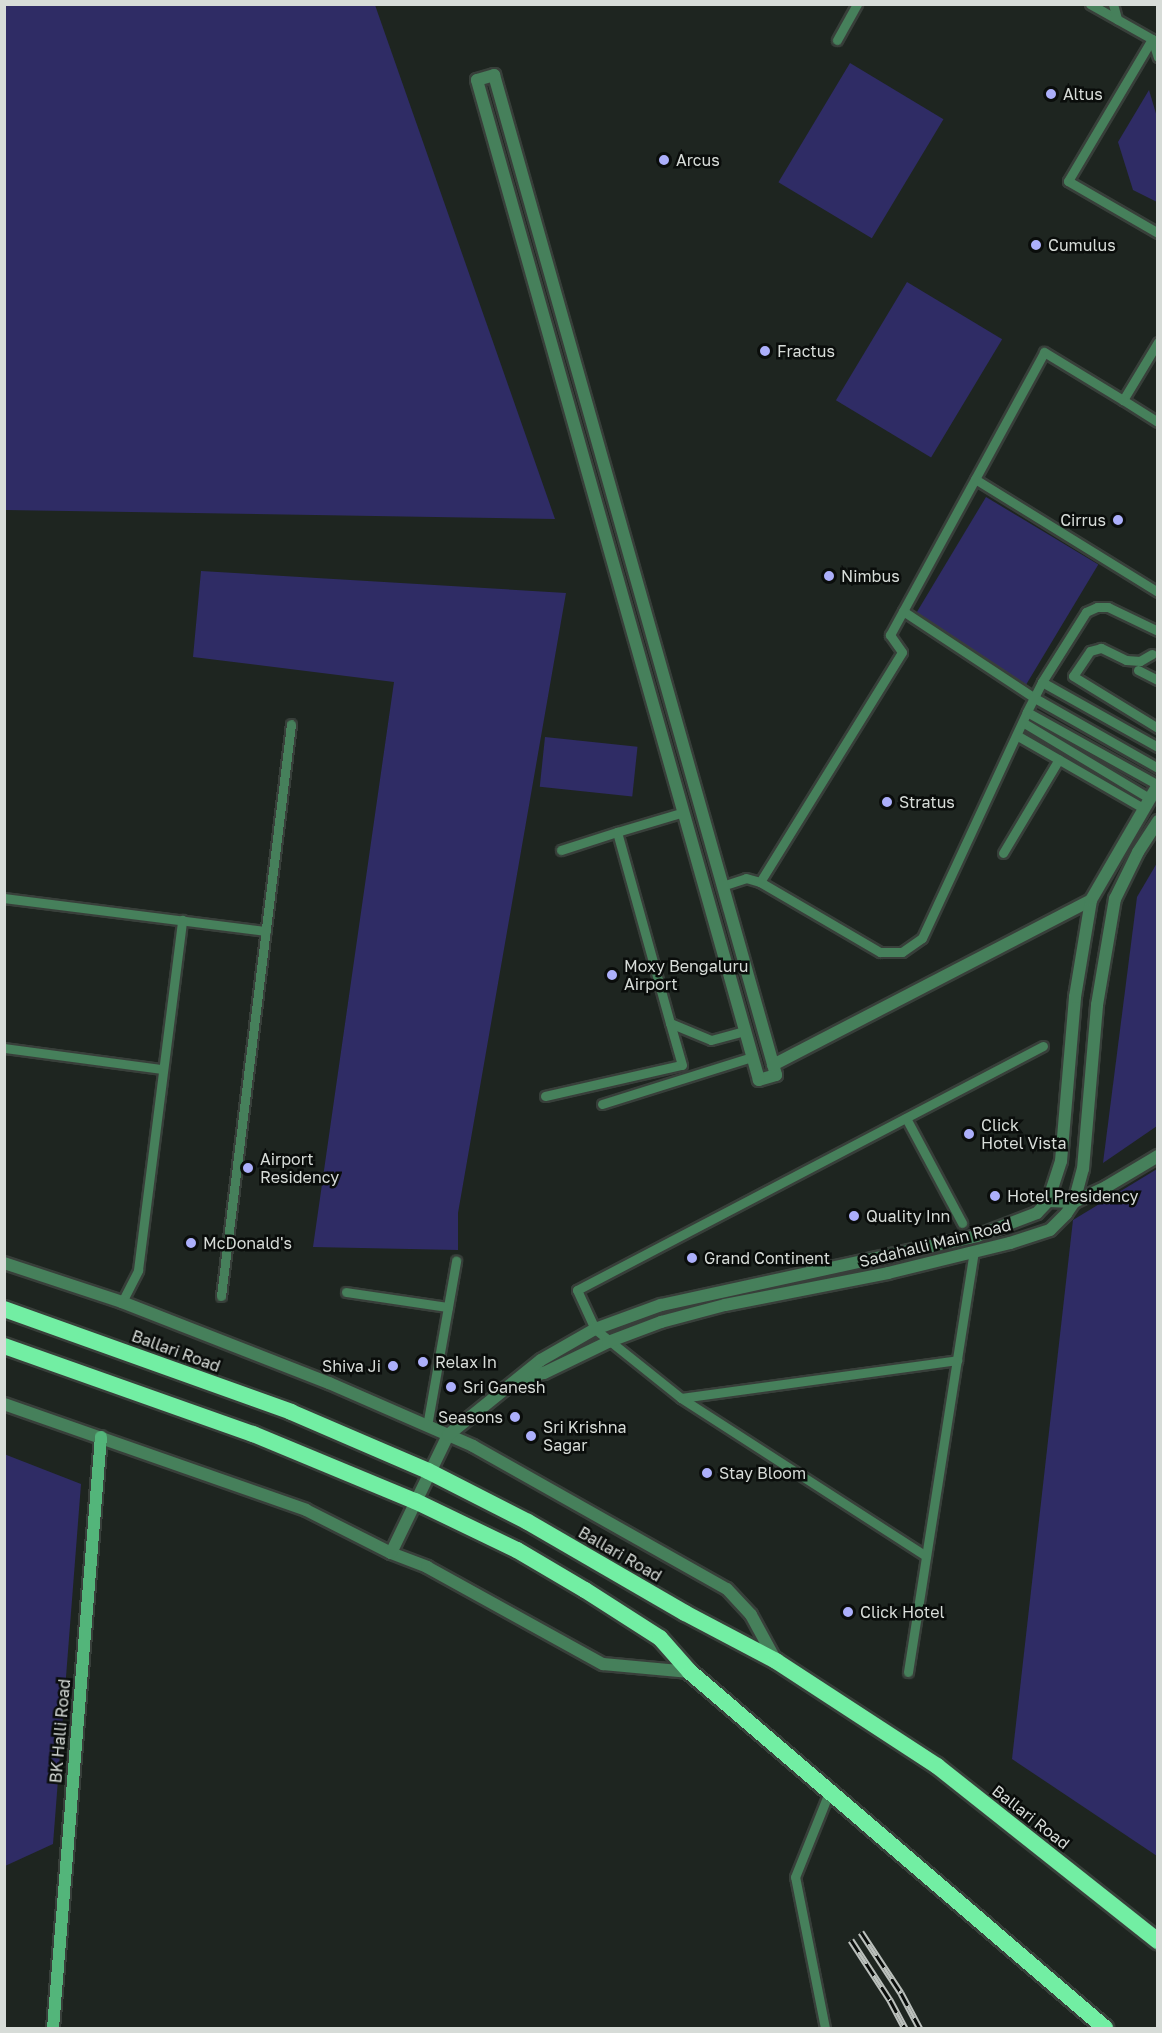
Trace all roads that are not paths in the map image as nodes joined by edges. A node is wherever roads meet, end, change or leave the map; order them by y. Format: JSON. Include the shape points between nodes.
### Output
{"nodes":[{"id":1,"x":856,"y":4,"type":"edge"},
{"id":2,"x":1090,"y":4,"type":"edge"},
{"id":3,"x":1113,"y":4,"type":"edge"},
{"id":4,"x":1117,"y":19,"type":"junction"},
{"id":5,"x":1152,"y":39,"type":"junction"},
{"id":6,"x":837,"y":40,"type":"dead end"},
{"id":7,"x":1158,"y":57,"type":"edge"},
{"id":8,"x":1158,"y":233,"type":"edge"},
{"id":9,"x":1158,"y":342,"type":"edge"},
{"id":10,"x":1123,"y":400,"type":"junction"},
{"id":11,"x":1158,"y":422,"type":"edge"},
{"id":12,"x":975,"y":479,"type":"junction"},
{"id":13,"x":1158,"y":592,"type":"edge"},
{"id":14,"x":903,"y":611,"type":"junction"},
{"id":15,"x":1158,"y":630,"type":"edge"},
{"id":16,"x":1152,"y":654,"type":"dead end"},
{"id":17,"x":1137,"y":670,"type":"dead end"},
{"id":18,"x":1158,"y":680,"type":"edge"},
{"id":19,"x":1042,"y":682,"type":"junction"},
{"id":20,"x":1034,"y":697,"type":"junction"},
{"id":21,"x":1027,"y":712,"type":"junction"},
{"id":22,"x":1024,"y":723,"type":"junction"},
{"id":23,"x":291,"y":724,"type":"dead end"},
{"id":24,"x":1158,"y":728,"type":"edge"},
{"id":25,"x":1018,"y":736,"type":"junction"},
{"id":26,"x":1158,"y":747,"type":"edge"},
{"id":27,"x":1059,"y":759,"type":"junction"},
{"id":28,"x":1158,"y":768,"type":"edge"},
{"id":29,"x":1158,"y":785,"type":"edge"},
{"id":30,"x":1144,"y":807,"type":"junction"},
{"id":31,"x":684,"y":812,"type":"junction"},
{"id":32,"x":1156,"y":824,"type":"edge"},
{"id":33,"x":617,"y":832,"type":"junction"},
{"id":34,"x":561,"y":850,"type":"dead end"},
{"id":35,"x":1003,"y":853,"type":"dead end"},
{"id":36,"x":760,"y":882,"type":"junction"},
{"id":37,"x":722,"y":886,"type":"junction"},
{"id":38,"x":4,"y":898,"type":"edge"},
{"id":39,"x":1091,"y":900,"type":"junction"},
{"id":40,"x":182,"y":920,"type":"junction"},
{"id":41,"x":266,"y":931,"type":"junction"},
{"id":42,"x":670,"y":1023,"type":"junction"},
{"id":43,"x":745,"y":1031,"type":"junction"},
{"id":44,"x":1043,"y":1046,"type":"dead end"},
{"id":45,"x":4,"y":1048,"type":"edge"},
{"id":46,"x":752,"y":1057,"type":"junction"},
{"id":47,"x":682,"y":1065,"type":"junction"},
{"id":48,"x":162,"y":1069,"type":"junction"},
{"id":49,"x":774,"y":1070,"type":"junction"},
{"id":50,"x":686,"y":1078,"type":"junction"},
{"id":51,"x":545,"y":1096,"type":"dead end"},
{"id":52,"x":602,"y":1104,"type":"dead end"},
{"id":53,"x":906,"y":1118,"type":"junction"},
{"id":54,"x":1158,"y":1156,"type":"edge"},
{"id":55,"x":1048,"y":1201,"type":"junction"},
{"id":56,"x":1074,"y":1202,"type":"junction"},
{"id":57,"x":962,"y":1223,"type":"dead end"},
{"id":58,"x":974,"y":1252,"type":"junction"},
{"id":59,"x":900,"y":1254,"type":"junction"},
{"id":60,"x":456,"y":1261,"type":"dead end"},
{"id":61,"x":4,"y":1263,"type":"edge"},
{"id":62,"x":903,"y":1270,"type":"junction"},
{"id":63,"x":346,"y":1292,"type":"dead end"},
{"id":64,"x":221,"y":1296,"type":"dead end"},
{"id":65,"x":122,"y":1302,"type":"junction"},
{"id":66,"x":448,"y":1307,"type":"junction"},
{"id":67,"x":4,"y":1309,"type":"edge"},
{"id":68,"x":595,"y":1329,"type":"junction"},
{"id":69,"x":608,"y":1342,"type":"junction"},
{"id":70,"x":4,"y":1346,"type":"edge"},
{"id":71,"x":957,"y":1360,"type":"junction"},
{"id":72,"x":517,"y":1381,"type":"junction"},
{"id":73,"x":681,"y":1398,"type":"junction"},
{"id":74,"x":4,"y":1404,"type":"edge"},
{"id":75,"x":427,"y":1426,"type":"junction"},
{"id":76,"x":448,"y":1435,"type":"junction"},
{"id":77,"x":101,"y":1437,"type":"junction"},
{"id":78,"x":428,"y":1471,"type":"junction"},
{"id":79,"x":414,"y":1501,"type":"junction"},
{"id":80,"x":391,"y":1553,"type":"junction"},
{"id":81,"x":926,"y":1556,"type":"junction"},
{"id":82,"x":776,"y":1661,"type":"junction"},
{"id":83,"x":690,"y":1672,"type":"junction"},
{"id":84,"x":908,"y":1672,"type":"dead end"},
{"id":85,"x":830,"y":1790,"type":"junction"},
{"id":86,"x":1158,"y":1941,"type":"edge"},
{"id":87,"x":52,"y":2028,"type":"edge"},
{"id":88,"x":825,"y":2028,"type":"edge"},
{"id":89,"x":1106,"y":2028,"type":"edge"}],
"edges":[{"from":1,"to":6,"type":"lane"},
{"from":2,"to":4,"type":"lane"},
{"from":3,"to":4,"type":"lane"},
{"from":4,"to":5,"type":"lane"},
{"from":5,"to":7,"type":"lane"},
{"from":5,"to":8,"type":"lane","via":[[1068,181]]},
{"from":9,"to":10,"type":"lane"},
{"from":10,"to":11,"type":"lane"},
{"from":10,"to":12,"type":"lane","via":[[1044,352]]},
{"from":12,"to":13,"type":"lane"},
{"from":12,"to":14,"type":"lane"},
{"from":14,"to":20,"type":"lane"},
{"from":14,"to":36,"type":"lane","via":[[890,635],[902,652]]},
{"from":15,"to":19,"type":"lane","via":[[1108,607],[1097,607],[1086,612],[1075,626]]},
{"from":16,"to":24,"type":"lane","via":[[1140,660],[1126,660],[1101,648],[1090,651],[1073,676]]},
{"from":17,"to":18,"type":"lane"},
{"from":19,"to":20,"type":"lane"},
{"from":19,"to":26,"type":"lane"},
{"from":20,"to":21,"type":"lane"},
{"from":20,"to":28,"type":"lane"},
{"from":21,"to":22,"type":"lane"},
{"from":21,"to":29,"type":"lane"},
{"from":22,"to":25,"type":"lane"},
{"from":22,"to":30,"type":"lane"},
{"from":23,"to":41,"type":"lane"},
{"from":25,"to":27,"type":"lane"},
{"from":25,"to":36,"type":"lane","via":[[922,938],[902,952],[880,951]]},
{"from":27,"to":30,"type":"lane"},
{"from":27,"to":35,"type":"lane"},
{"from":29,"to":30,"type":"street"},
{"from":30,"to":32,"type":"street"},
{"from":30,"to":39,"type":"street"},
{"from":31,"to":33,"type":"lane"},
{"from":31,"to":37,"type":"street","via":[[477,80],[494,75]]},
{"from":31,"to":43,"type":"street"},
{"from":32,"to":56,"type":"street","via":[[1115,899],[1097,1005],[1083,1169]]},
{"from":33,"to":34,"type":"lane"},
{"from":33,"to":42,"type":"lane"},
{"from":36,"to":37,"type":"lane","via":[[746,878]]},
{"from":37,"to":49,"type":"street"},
{"from":38,"to":40,"type":"lane"},
{"from":39,"to":49,"type":"street"},
{"from":39,"to":55,"type":"street","via":[[1074,997],[1061,1161]]},
{"from":40,"to":41,"type":"lane"},
{"from":40,"to":48,"type":"lane"},
{"from":41,"to":64,"type":"lane"},
{"from":42,"to":43,"type":"lane","via":[[711,1040]]},
{"from":42,"to":47,"type":"lane"},
{"from":43,"to":46,"type":"street"},
{"from":44,"to":53,"type":"lane"},
{"from":45,"to":48,"type":"lane"},
{"from":46,"to":49,"type":"street","via":[[759,1080]]},
{"from":46,"to":50,"type":"lane"},
{"from":47,"to":50,"type":"lane"},
{"from":47,"to":51,"type":"lane"},
{"from":48,"to":65,"type":"lane","via":[[138,1270]]},
{"from":50,"to":52,"type":"lane"},
{"from":53,"to":57,"type":"lane"},
{"from":53,"to":68,"type":"lane","via":[[577,1290]]},
{"from":54,"to":56,"type":"street","name":"Sadahalli Main Road"},
{"from":55,"to":56,"type":"street","name":"Sadahalli Main Road"},
{"from":55,"to":59,"type":"street","name":"Sadahalli Main Road","via":[[1037,1213],[977,1236]]},
{"from":56,"to":58,"type":"street","name":"Sadahalli Main Road","via":[[1050,1230]]},
{"from":58,"to":62,"type":"street","name":"Sadahalli Main Road"},
{"from":58,"to":71,"type":"lane"},
{"from":59,"to":62,"type":"street"},
{"from":59,"to":68,"type":"street","name":"Sadahalli Main Road","via":[[661,1305]]},
{"from":60,"to":66,"type":"lane"},
{"from":61,"to":65,"type":"street"},
{"from":62,"to":69,"type":"street","name":"Sadahalli Main Road","via":[[725,1305],[661,1322]]},
{"from":63,"to":66,"type":"lane"},
{"from":65,"to":75,"type":"street"},
{"from":66,"to":75,"type":"lane"},
{"from":67,"to":78,"type":"highway","name":"Ballari Road","via":[[291,1412]]},
{"from":68,"to":69,"type":"lane"},
{"from":68,"to":72,"type":"street","name":"Sadahalli Main Road","via":[[541,1360]]},
{"from":69,"to":72,"type":"street","name":"Sadahalli Main Road","via":[[544,1373]]},
{"from":69,"to":73,"type":"lane"},
{"from":70,"to":79,"type":"highway","via":[[253,1434]]},
{"from":71,"to":73,"type":"lane"},
{"from":71,"to":81,"type":"lane"},
{"from":72,"to":76,"type":"street","name":"Sadahalli Main Road"},
{"from":73,"to":81,"type":"lane"},
{"from":74,"to":77,"type":"street"},
{"from":75,"to":76,"type":"street"},
{"from":76,"to":78,"type":"street"},
{"from":76,"to":82,"type":"street","via":[[567,1497],[727,1589],[751,1615]]},
{"from":77,"to":80,"type":"street","via":[[306,1510]]},
{"from":77,"to":87,"type":"main road","name":"BK Halli Road"},
{"from":78,"to":79,"type":"street"},
{"from":78,"to":82,"type":"highway","name":"Ballari Road","via":[[528,1522]]},
{"from":79,"to":80,"type":"street"},
{"from":79,"to":83,"type":"highway","via":[[517,1550],[585,1590],[660,1638]]},
{"from":80,"to":83,"type":"street","via":[[427,1567],[603,1664]]},
{"from":81,"to":84,"type":"lane"},
{"from":82,"to":86,"type":"highway","name":"Ballari Road","via":[[938,1766]]},
{"from":83,"to":85,"type":"highway"},
{"from":85,"to":88,"type":"lane","via":[[795,1877]]},
{"from":85,"to":89,"type":"highway"}]}
